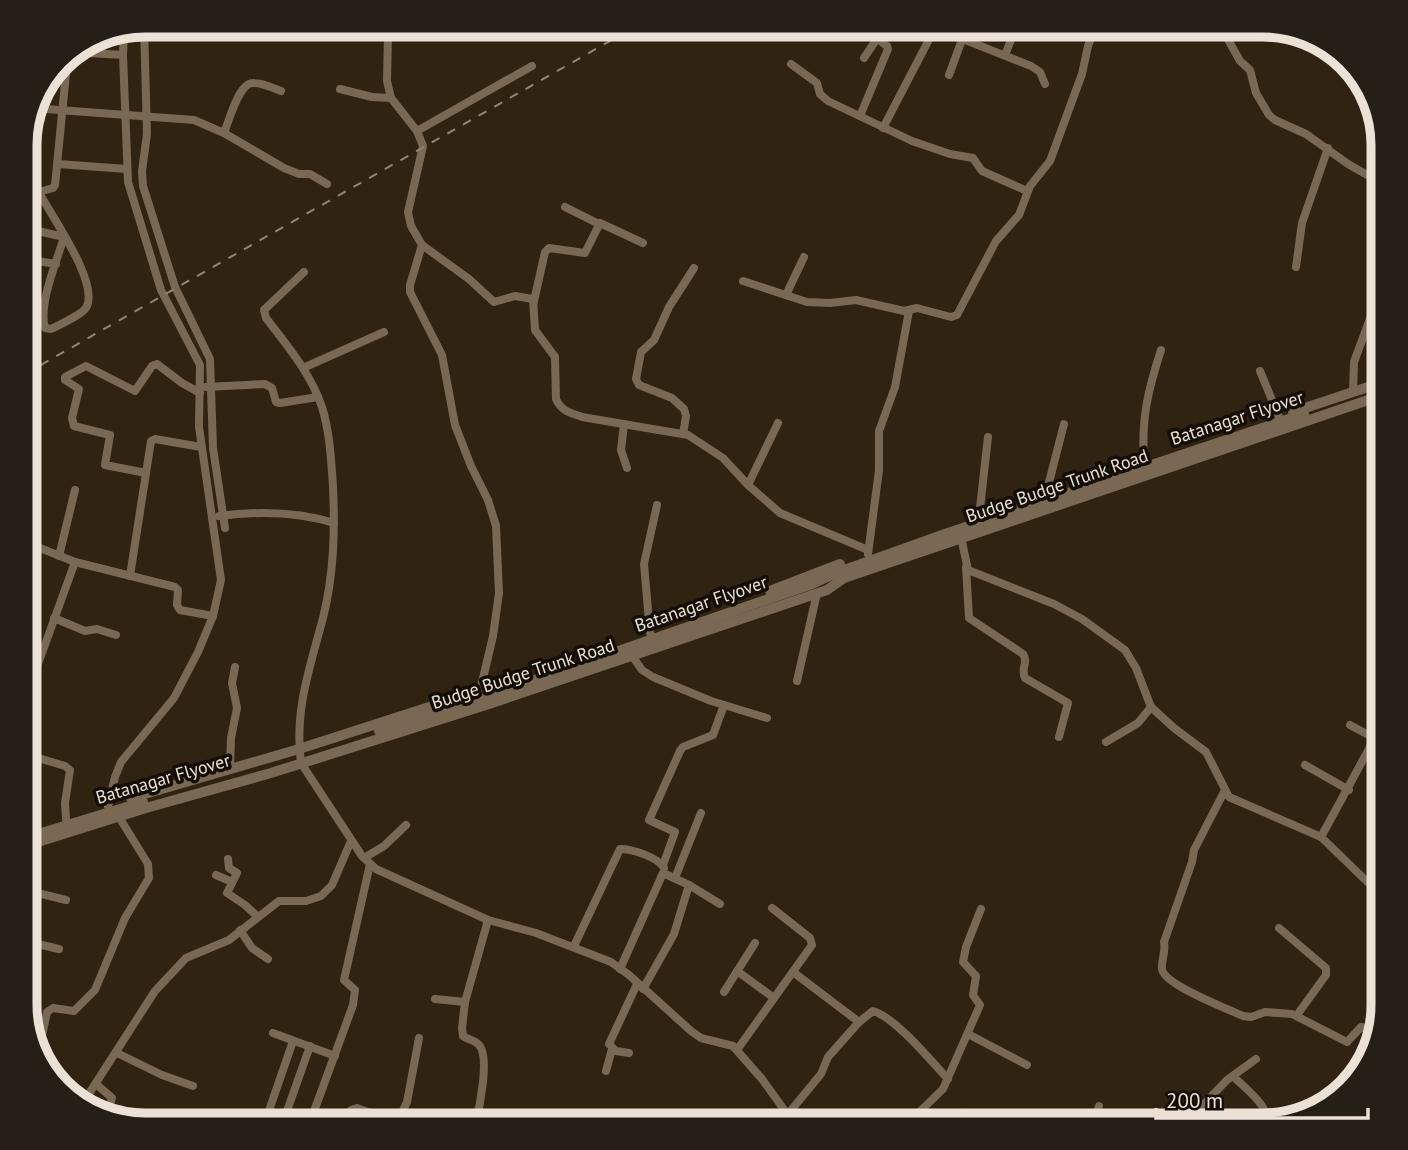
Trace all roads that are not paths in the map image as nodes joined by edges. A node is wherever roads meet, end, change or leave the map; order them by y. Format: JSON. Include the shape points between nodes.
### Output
{"nodes":[{"id":1,"x":143,"y":37,"type":"edge"},
{"id":2,"x":388,"y":37,"type":"edge"},
{"id":3,"x":929,"y":37,"type":"edge"},
{"id":4,"x":963,"y":37,"type":"joint"},
{"id":5,"x":1012,"y":37,"type":"edge"},
{"id":6,"x":1091,"y":37,"type":"edge"},
{"id":7,"x":1227,"y":37,"type":"edge"},
{"id":8,"x":124,"y":39,"type":"edge"},
{"id":9,"x":878,"y":39,"type":"joint"},
{"id":10,"x":86,"y":54,"type":"edge"},
{"id":11,"x":123,"y":55,"type":"junction"},
{"id":12,"x":1005,"y":55,"type":"junction"},
{"id":13,"x":864,"y":58,"type":"dead end"},
{"id":14,"x":791,"y":64,"type":"dead end"},
{"id":15,"x":532,"y":66,"type":"dead end"},
{"id":16,"x":67,"y":70,"type":"edge"},
{"id":17,"x":949,"y":75,"type":"dead end"},
{"id":18,"x":1045,"y":84,"type":"dead end"},
{"id":19,"x":340,"y":89,"type":"dead end"},
{"id":20,"x":281,"y":91,"type":"dead end"},
{"id":21,"x":391,"y":98,"type":"junction"},
{"id":22,"x":43,"y":108,"type":"edge"},
{"id":23,"x":63,"y":109,"type":"junction"},
{"id":24,"x":137,"y":115,"type":"junction"},
{"id":25,"x":860,"y":116,"type":"junction"},
{"id":26,"x":883,"y":128,"type":"junction"},
{"id":27,"x":416,"y":131,"type":"junction"},
{"id":28,"x":224,"y":133,"type":"junction"},
{"id":29,"x":1328,"y":149,"type":"junction"},
{"id":30,"x":58,"y":164,"type":"junction"},
{"id":31,"x":127,"y":169,"type":"junction"},
{"id":32,"x":1371,"y":177,"type":"edge"},
{"id":33,"x":327,"y":184,"type":"dead end"},
{"id":34,"x":1027,"y":191,"type":"junction"},
{"id":35,"x":565,"y":207,"type":"dead end"},
{"id":36,"x":599,"y":224,"type":"junction"},
{"id":37,"x":37,"y":231,"type":"edge"},
{"id":38,"x":64,"y":237,"type":"junction"},
{"id":39,"x":643,"y":243,"type":"dead end"},
{"id":40,"x":422,"y":245,"type":"junction"},
{"id":41,"x":804,"y":257,"type":"dead end"},
{"id":42,"x":37,"y":261,"type":"edge"},
{"id":43,"x":56,"y":264,"type":"junction"},
{"id":44,"x":1296,"y":267,"type":"dead end"},
{"id":45,"x":694,"y":268,"type":"dead end"},
{"id":46,"x":304,"y":272,"type":"dead end"},
{"id":47,"x":743,"y":281,"type":"dead end"},
{"id":48,"x":786,"y":296,"type":"junction"},
{"id":49,"x":534,"y":301,"type":"junction"},
{"id":50,"x":909,"y":310,"type":"junction"},
{"id":51,"x":1370,"y":316,"type":"dead end"},
{"id":52,"x":384,"y":332,"type":"dead end"},
{"id":53,"x":1161,"y":350,"type":"dead end"},
{"id":54,"x":303,"y":368,"type":"junction"},
{"id":55,"x":1260,"y":370,"type":"dead end"},
{"id":56,"x":1371,"y":387,"type":"edge"},
{"id":57,"x":205,"y":388,"type":"junction"},
{"id":58,"x":1371,"y":388,"type":"edge"},
{"id":59,"x":1353,"y":392,"type":"junction"},
{"id":60,"x":317,"y":397,"type":"junction"},
{"id":61,"x":1371,"y":399,"type":"edge"},
{"id":62,"x":1279,"y":417,"type":"junction"},
{"id":63,"x":778,"y":423,"type":"dead end"},
{"id":64,"x":624,"y":424,"type":"junction"},
{"id":65,"x":1064,"y":424,"type":"dead end"},
{"id":66,"x":683,"y":434,"type":"junction"},
{"id":67,"x":988,"y":438,"type":"dead end"},
{"id":68,"x":201,"y":447,"type":"junction"},
{"id":69,"x":1144,"y":462,"type":"junction"},
{"id":70,"x":628,"y":468,"type":"dead end"},
{"id":71,"x":146,"y":473,"type":"junction"},
{"id":72,"x":748,"y":485,"type":"junction"},
{"id":73,"x":75,"y":491,"type":"dead end"},
{"id":74,"x":1046,"y":494,"type":"junction"},
{"id":75,"x":657,"y":505,"type":"dead end"},
{"id":76,"x":223,"y":516,"type":"junction"},
{"id":77,"x":212,"y":517,"type":"junction"},
{"id":78,"x":979,"y":517,"type":"junction"},
{"id":79,"x":334,"y":523,"type":"junction"},
{"id":80,"x":225,"y":528,"type":"dead end"},
{"id":81,"x":961,"y":537,"type":"junction"},
{"id":82,"x":37,"y":547,"type":"edge"},
{"id":83,"x":868,"y":552,"type":"junction"},
{"id":84,"x":59,"y":556,"type":"junction"},
{"id":85,"x":75,"y":562,"type":"junction"},
{"id":86,"x":966,"y":567,"type":"junction"},
{"id":87,"x":872,"y":568,"type":"junction"},
{"id":88,"x":130,"y":576,"type":"junction"},
{"id":89,"x":817,"y":593,"type":"junction"},
{"id":90,"x":213,"y":616,"type":"junction"},
{"id":91,"x":54,"y":618,"type":"junction"},
{"id":92,"x":650,"y":633,"type":"junction"},
{"id":93,"x":116,"y":635,"type":"dead end"},
{"id":94,"x":633,"y":657,"type":"junction"},
{"id":95,"x":37,"y":666,"type":"edge"},
{"id":96,"x":235,"y":667,"type":"dead end"},
{"id":97,"x":797,"y":681,"type":"dead end"},
{"id":98,"x":480,"y":691,"type":"junction"},
{"id":99,"x":724,"y":705,"type":"junction"},
{"id":100,"x":1152,"y":707,"type":"junction"},
{"id":101,"x":767,"y":718,"type":"dead end"},
{"id":102,"x":1350,"y":725,"type":"dead end"},
{"id":103,"x":1371,"y":736,"type":"edge"},
{"id":104,"x":1059,"y":737,"type":"dead end"},
{"id":105,"x":1106,"y":742,"type":"dead end"},
{"id":106,"x":1371,"y":744,"type":"edge"},
{"id":107,"x":299,"y":749,"type":"junction"},
{"id":108,"x":37,"y":758,"type":"edge"},
{"id":109,"x":301,"y":764,"type":"junction"},
{"id":110,"x":1305,"y":765,"type":"dead end"},
{"id":111,"x":230,"y":769,"type":"junction"},
{"id":112,"x":1225,"y":790,"type":"junction"},
{"id":113,"x":1349,"y":790,"type":"junction"},
{"id":114,"x":112,"y":805,"type":"junction"},
{"id":115,"x":701,"y":813,"type":"dead end"},
{"id":116,"x":120,"y":817,"type":"junction"},
{"id":117,"x":66,"y":819,"type":"junction"},
{"id":118,"x":406,"y":825,"type":"dead end"},
{"id":119,"x":37,"y":827,"type":"edge"},
{"id":120,"x":37,"y":835,"type":"edge"},
{"id":121,"x":1321,"y":837,"type":"junction"},
{"id":122,"x":351,"y":841,"type":"junction"},
{"id":123,"x":37,"y":842,"type":"edge"},
{"id":124,"x":228,"y":859,"type":"dead end"},
{"id":125,"x":367,"y":861,"type":"junction"},
{"id":126,"x":664,"y":869,"type":"junction"},
{"id":127,"x":216,"y":875,"type":"dead end"},
{"id":128,"x":675,"y":878,"type":"junction"},
{"id":129,"x":232,"y":882,"type":"junction"},
{"id":130,"x":689,"y":885,"type":"junction"},
{"id":131,"x":1371,"y":885,"type":"edge"},
{"id":132,"x":37,"y":893,"type":"edge"},
{"id":133,"x":66,"y":900,"type":"dead end"},
{"id":134,"x":720,"y":904,"type":"dead end"},
{"id":135,"x":772,"y":908,"type":"dead end"},
{"id":136,"x":981,"y":909,"type":"dead end"},
{"id":137,"x":258,"y":917,"type":"junction"},
{"id":138,"x":488,"y":920,"type":"junction"},
{"id":139,"x":1279,"y":928,"type":"dead end"},
{"id":140,"x":240,"y":930,"type":"junction"},
{"id":141,"x":755,"y":943,"type":"dead end"},
{"id":142,"x":37,"y":944,"type":"edge"},
{"id":143,"x":574,"y":946,"type":"junction"},
{"id":144,"x":60,"y":949,"type":"dead end"},
{"id":145,"x":263,"y":959,"type":"dead end"},
{"id":146,"x":620,"y":969,"type":"junction"},
{"id":147,"x":737,"y":971,"type":"junction"},
{"id":148,"x":793,"y":972,"type":"junction"},
{"id":149,"x":640,"y":986,"type":"junction"},
{"id":150,"x":723,"y":992,"type":"dead end"},
{"id":151,"x":774,"y":998,"type":"junction"},
{"id":152,"x":435,"y":999,"type":"dead end"},
{"id":153,"x":465,"y":1002,"type":"junction"},
{"id":154,"x":1297,"y":1016,"type":"junction"},
{"id":155,"x":859,"y":1022,"type":"junction"},
{"id":156,"x":1368,"y":1029,"type":"edge"},
{"id":157,"x":273,"y":1033,"type":"dead end"},
{"id":158,"x":968,"y":1034,"type":"junction"},
{"id":159,"x":42,"y":1037,"type":"edge"},
{"id":160,"x":419,"y":1038,"type":"dead end"},
{"id":161,"x":293,"y":1041,"type":"junction"},
{"id":162,"x":310,"y":1046,"type":"junction"},
{"id":163,"x":612,"y":1049,"type":"junction"},
{"id":164,"x":737,"y":1050,"type":"junction"},
{"id":165,"x":117,"y":1053,"type":"junction"},
{"id":166,"x":629,"y":1053,"type":"dead end"},
{"id":167,"x":335,"y":1056,"type":"junction"},
{"id":168,"x":1256,"y":1059,"type":"dead end"},
{"id":169,"x":1027,"y":1065,"type":"dead end"},
{"id":170,"x":606,"y":1071,"type":"dead end"},
{"id":171,"x":1233,"y":1076,"type":"junction"},
{"id":172,"x":948,"y":1079,"type":"junction"},
{"id":173,"x":96,"y":1084,"type":"junction"},
{"id":174,"x":193,"y":1086,"type":"dead end"},
{"id":175,"x":87,"y":1096,"type":"edge"},
{"id":176,"x":1099,"y":1106,"type":"dead end"},
{"id":177,"x":109,"y":1107,"type":"edge"},
{"id":178,"x":268,"y":1113,"type":"edge"},
{"id":179,"x":286,"y":1113,"type":"edge"},
{"id":180,"x":314,"y":1113,"type":"edge"},
{"id":181,"x":350,"y":1113,"type":"edge"},
{"id":182,"x":370,"y":1113,"type":"edge"},
{"id":183,"x":404,"y":1113,"type":"edge"},
{"id":184,"x":478,"y":1113,"type":"edge"},
{"id":185,"x":788,"y":1113,"type":"edge"},
{"id":186,"x":790,"y":1113,"type":"edge"},
{"id":187,"x":918,"y":1113,"type":"edge"},
{"id":188,"x":1097,"y":1113,"type":"edge"},
{"id":189,"x":1196,"y":1113,"type":"edge"},
{"id":190,"x":1266,"y":1113,"type":"edge"}],
"edges":[{"from":1,"to":24,"type":"street"},
{"from":2,"to":21,"type":"street"},
{"from":3,"to":26,"type":"street"},
{"from":4,"to":12,"type":"street"},
{"from":4,"to":17,"type":"street"},
{"from":5,"to":12,"type":"street"},
{"from":6,"to":34,"type":"street","via":[[1050,161]]},
{"from":7,"to":29,"type":"street","via":[[1250,71],[1269,115]]},
{"from":8,"to":11,"type":"street"},
{"from":9,"to":13,"type":"street"},
{"from":9,"to":25,"type":"street","via":[[888,49]]},
{"from":10,"to":11,"type":"street"},
{"from":11,"to":24,"type":"street"},
{"from":12,"to":18,"type":"street","via":[[1035,68]]},
{"from":14,"to":25,"type":"street","via":[[817,83],[822,97]]},
{"from":15,"to":27,"type":"street"},
{"from":16,"to":23,"type":"street"},
{"from":19,"to":21,"type":"street"},
{"from":20,"to":28,"type":"street","via":[[247,84]]},
{"from":21,"to":27,"type":"street"},
{"from":22,"to":23,"type":"street"},
{"from":23,"to":24,"type":"street"},
{"from":23,"to":30,"type":"street"},
{"from":24,"to":28,"type":"street","via":[[194,120]]},
{"from":24,"to":31,"type":"street"},
{"from":24,"to":57,"type":"street","via":[[146,153],[143,186],[173,284],[210,359]]},
{"from":25,"to":26,"type":"street"},
{"from":26,"to":34,"type":"street","via":[[928,147],[973,158],[982,171]]},
{"from":27,"to":40,"type":"street","via":[[423,146],[408,212]]},
{"from":28,"to":33,"type":"street","via":[[284,168]]},
{"from":29,"to":32,"type":"street"},
{"from":29,"to":44,"type":"street","via":[[1302,223]]},
{"from":30,"to":31,"type":"street"},
{"from":30,"to":38,"type":"street","via":[[54,187],[38,192]]},
{"from":31,"to":57,"type":"street","via":[[133,204],[161,290],[200,365]]},
{"from":34,"to":50,"type":"street","via":[[1021,211],[996,242],[957,315]]},
{"from":35,"to":36,"type":"street"},
{"from":36,"to":39,"type":"street"},
{"from":36,"to":49,"type":"street","via":[[585,253],[546,250]]},
{"from":37,"to":38,"type":"street"},
{"from":38,"to":43,"type":"street"},
{"from":38,"to":43,"type":"street","via":[[81,266],[87,306],[48,329],[43,314]]},
{"from":40,"to":49,"type":"street","via":[[494,302],[515,296]]},
{"from":40,"to":98,"type":"street","via":[[410,292],[442,355],[455,425],[496,526],[499,593]]},
{"from":41,"to":48,"type":"street"},
{"from":42,"to":43,"type":"street"},
{"from":45,"to":66,"type":"street","via":[[654,340],[641,352],[636,379],[684,409]]},
{"from":46,"to":54,"type":"street","via":[[264,310]]},
{"from":47,"to":48,"type":"street"},
{"from":48,"to":50,"type":"street","via":[[816,303],[867,301]]},
{"from":49,"to":64,"type":"street","via":[[535,330],[555,357],[559,406],[582,417]]},
{"from":50,"to":83,"type":"street","via":[[895,387],[879,431],[879,470]]},
{"from":51,"to":59,"type":"street","via":[[1354,362]]},
{"from":52,"to":54,"type":"street"},
{"from":53,"to":69,"type":"street","via":[[1143,417]]},
{"from":54,"to":60,"type":"street"},
{"from":55,"to":62,"type":"street"},
{"from":56,"to":59,"type":"street","name":"Budge Budge Trunk Road"},
{"from":57,"to":60,"type":"street","via":[[265,384],[280,403]]},
{"from":57,"to":68,"type":"street","via":[[199,419]]},
{"from":57,"to":71,"type":"street","via":[[184,385],[157,364],[135,391],[86,366],[65,377],[79,389],[74,426],[110,435],[105,465]]},
{"from":57,"to":76,"type":"street"},
{"from":58,"to":120,"type":"street","name":"Batanagar Flyover","via":[[489,696]]},
{"from":59,"to":62,"type":"street","name":"Budge Budge Trunk Road"},
{"from":60,"to":79,"type":"street","via":[[331,449]]},
{"from":61,"to":81,"type":"street","name":"Budge Budge Trunk Road"},
{"from":62,"to":69,"type":"street","name":"Budge Budge Trunk Road"},
{"from":63,"to":72,"type":"street"},
{"from":64,"to":66,"type":"street"},
{"from":64,"to":70,"type":"street","via":[[621,450]]},
{"from":65,"to":74,"type":"street"},
{"from":66,"to":72,"type":"street","via":[[723,458]]},
{"from":67,"to":78,"type":"street"},
{"from":68,"to":71,"type":"street","via":[[152,439]]},
{"from":68,"to":77,"type":"street"},
{"from":69,"to":74,"type":"street","name":"Budge Budge Trunk Road"},
{"from":71,"to":88,"type":"street"},
{"from":72,"to":83,"type":"street","via":[[780,513]]},
{"from":73,"to":84,"type":"street"},
{"from":74,"to":78,"type":"street","name":"Budge Budge Trunk Road"},
{"from":75,"to":92,"type":"street","via":[[644,564]]},
{"from":76,"to":77,"type":"street"},
{"from":76,"to":79,"type":"street","via":[[285,512]]},
{"from":76,"to":80,"type":"street"},
{"from":77,"to":90,"type":"street","via":[[221,580]]},
{"from":78,"to":83,"type":"street","name":"Budge Budge Trunk Road"},
{"from":79,"to":107,"type":"street","via":[[327,602],[301,701]]},
{"from":81,"to":86,"type":"street"},
{"from":81,"to":87,"type":"street","name":"Budge Budge Trunk Road"},
{"from":82,"to":84,"type":"street"},
{"from":83,"to":87,"type":"street"},
{"from":83,"to":92,"type":"street","name":"Budge Budge Trunk Road"},
{"from":84,"to":85,"type":"street"},
{"from":85,"to":88,"type":"street"},
{"from":85,"to":91,"type":"street"},
{"from":86,"to":100,"type":"street","via":[[1064,609],[1125,650]]},
{"from":86,"to":104,"type":"street","via":[[968,618],[1024,654],[1025,678],[1068,703]]},
{"from":87,"to":89,"type":"street","name":"Budge Budge Trunk Road"},
{"from":88,"to":90,"type":"street","via":[[177,588],[177,608]]},
{"from":89,"to":94,"type":"street","name":"Budge Budge Trunk Road"},
{"from":89,"to":97,"type":"street"},
{"from":90,"to":114,"type":"street","via":[[174,698],[121,762]]},
{"from":91,"to":93,"type":"street","via":[[85,631],[97,629]]},
{"from":91,"to":95,"type":"street"},
{"from":92,"to":98,"type":"street","name":"Budge Budge Trunk Road"},
{"from":94,"to":99,"type":"street","via":[[653,677]]},
{"from":94,"to":109,"type":"street","name":"Budge Budge Trunk Road"},
{"from":96,"to":111,"type":"street","via":[[232,683],[237,708]]},
{"from":98,"to":107,"type":"street","name":"Budge Budge Trunk Road"},
{"from":99,"to":101,"type":"street"},
{"from":99,"to":126,"type":"street","via":[[713,735],[680,751],[649,820],[675,832]]},
{"from":100,"to":105,"type":"street","via":[[1135,726]]},
{"from":100,"to":112,"type":"street","via":[[1206,752]]},
{"from":102,"to":103,"type":"street"},
{"from":106,"to":113,"type":"street"},
{"from":107,"to":109,"type":"street"},
{"from":107,"to":111,"type":"street","name":"Budge Budge Trunk Road"},
{"from":108,"to":117,"type":"street","via":[[70,770]]},
{"from":109,"to":116,"type":"street","name":"Budge Budge Trunk Road"},
{"from":109,"to":122,"type":"street"},
{"from":110,"to":113,"type":"street"},
{"from":111,"to":114,"type":"street","name":"Budge Budge Trunk Road"},
{"from":112,"to":121,"type":"street","via":[[1236,802]]},
{"from":112,"to":154,"type":"street","via":[[1194,850],[1164,942],[1162,970],[1187,992],[1243,1016],[1265,1012]]},
{"from":113,"to":121,"type":"street"},
{"from":114,"to":117,"type":"street","name":"Budge Budge Trunk Road"},
{"from":115,"to":128,"type":"street"},
{"from":116,"to":123,"type":"street","name":"Budge Budge Trunk Road"},
{"from":116,"to":159,"type":"street","via":[[148,864],[149,878],[125,918],[95,990],[74,1011],[53,1008],[47,1012]]},
{"from":117,"to":119,"type":"street","name":"Budge Budge Trunk Road"},
{"from":118,"to":125,"type":"street"},
{"from":121,"to":131,"type":"street"},
{"from":122,"to":125,"type":"street"},
{"from":122,"to":137,"type":"street","via":[[331,885],[321,896],[279,901]]},
{"from":124,"to":129,"type":"street","via":[[229,868],[237,873]]},
{"from":125,"to":138,"type":"street"},
{"from":125,"to":167,"type":"street","via":[[344,979],[356,992]]},
{"from":126,"to":128,"type":"street"},
{"from":126,"to":143,"type":"street","via":[[648,857],[620,849]]},
{"from":126,"to":146,"type":"street"},
{"from":127,"to":129,"type":"street"},
{"from":128,"to":130,"type":"street"},
{"from":129,"to":137,"type":"street","via":[[227,893]]},
{"from":130,"to":134,"type":"street"},
{"from":130,"to":149,"type":"street","via":[[674,934]]},
{"from":132,"to":133,"type":"street"},
{"from":135,"to":148,"type":"street","via":[[812,942]]},
{"from":136,"to":158,"type":"street","via":[[963,959],[976,976],[972,995],[980,1005]]},
{"from":137,"to":140,"type":"street"},
{"from":138,"to":143,"type":"street"},
{"from":138,"to":153,"type":"street"},
{"from":139,"to":154,"type":"street","via":[[1326,971]]},
{"from":140,"to":145,"type":"street"},
{"from":140,"to":165,"type":"street","via":[[218,946],[186,958],[155,991]]},
{"from":141,"to":147,"type":"street"},
{"from":142,"to":144,"type":"street"},
{"from":143,"to":146,"type":"street"},
{"from":146,"to":149,"type":"street"},
{"from":147,"to":150,"type":"street"},
{"from":147,"to":151,"type":"street"},
{"from":148,"to":151,"type":"street"},
{"from":148,"to":155,"type":"street"},
{"from":149,"to":163,"type":"street","via":[[610,1040]]},
{"from":149,"to":164,"type":"street","via":[[701,1038]]},
{"from":151,"to":164,"type":"street"},
{"from":152,"to":153,"type":"street"},
{"from":153,"to":184,"type":"street","via":[[462,1033],[479,1044],[483,1062]]},
{"from":154,"to":156,"type":"street","via":[[1347,1042],[1361,1027]]},
{"from":155,"to":172,"type":"street","via":[[877,1011]]},
{"from":155,"to":186,"type":"street"},
{"from":157,"to":161,"type":"street"},
{"from":158,"to":169,"type":"street"},
{"from":158,"to":172,"type":"street"},
{"from":160,"to":183,"type":"street"},
{"from":161,"to":162,"type":"street"},
{"from":161,"to":178,"type":"street"},
{"from":162,"to":167,"type":"street"},
{"from":162,"to":179,"type":"street"},
{"from":163,"to":166,"type":"street"},
{"from":163,"to":170,"type":"street"},
{"from":164,"to":185,"type":"street"},
{"from":165,"to":173,"type":"street"},
{"from":165,"to":174,"type":"street"},
{"from":167,"to":180,"type":"street"},
{"from":168,"to":171,"type":"street"},
{"from":171,"to":189,"type":"street"},
{"from":171,"to":190,"type":"street"},
{"from":172,"to":187,"type":"street"},
{"from":173,"to":175,"type":"street"},
{"from":173,"to":177,"type":"street","via":[[112,1098]]},
{"from":176,"to":188,"type":"street"},
{"from":181,"to":182,"type":"street","via":[[357,1108]]}]}
